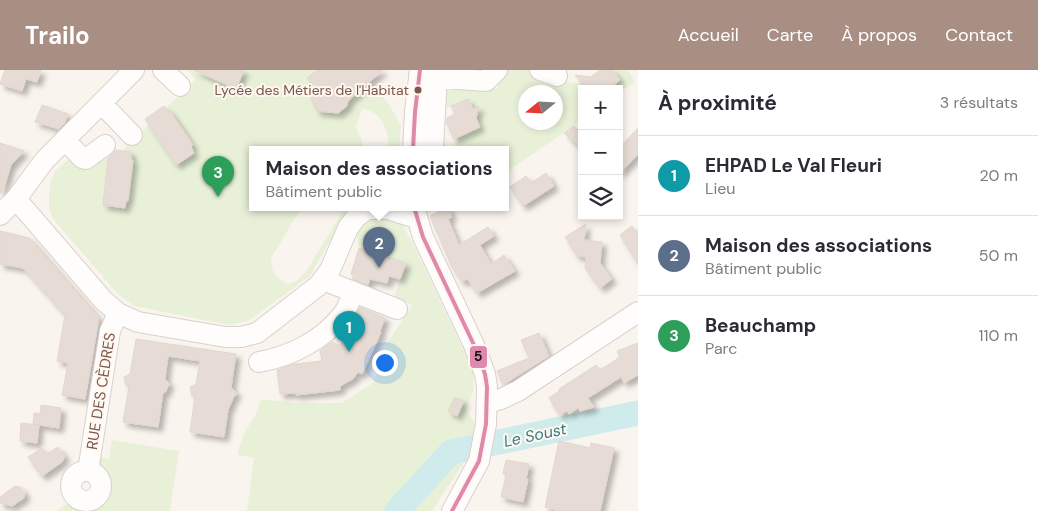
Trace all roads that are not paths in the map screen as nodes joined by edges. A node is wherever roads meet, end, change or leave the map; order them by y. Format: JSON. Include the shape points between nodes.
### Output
{"nodes":[{"id":1,"x":134,"y":70,"type":"edge"},
{"id":2,"x":163,"y":70,"type":"edge"},
{"id":3,"x":497,"y":70,"type":"edge"},
{"id":4,"x":433,"y":74,"type":"edge"},
{"id":5,"x":180,"y":86,"type":"dead end"},
{"id":6,"x":101,"y":103,"type":"junction"},
{"id":7,"x":132,"y":135,"type":"dead end"},
{"id":8,"x":65,"y":140,"type":"junction"},
{"id":9,"x":105,"y":145,"type":"dead end"},
{"id":10,"x":414,"y":146,"type":"edge"},
{"id":11,"x":433,"y":146,"type":"edge"},
{"id":12,"x":16,"y":199,"type":"junction"},
{"id":13,"x":364,"y":211,"type":"edge"},
{"id":14,"x":402,"y":211,"type":"edge"},
{"id":15,"x":415,"y":213,"type":"edge"},
{"id":16,"x":0,"y":215,"type":"edge"},
{"id":17,"x":323,"y":280,"type":"junction"},
{"id":18,"x":354,"y":292,"type":"junction"},
{"id":19,"x":397,"y":309,"type":"dead end"},
{"id":20,"x":638,"y":312,"type":"edge"},
{"id":21,"x":118,"y":313,"type":"junction"},
{"id":22,"x":259,"y":362,"type":"dead end"},
{"id":23,"x":488,"y":403,"type":"junction"},
{"id":24,"x":88,"y":471,"type":"dead end"},
{"id":25,"x":456,"y":510,"type":"edge"}],
"edges":[{"from":1,"to":6,"type":"street"},
{"from":2,"to":5,"type":"street"},
{"from":3,"to":4,"type":"street","via":[[486,81]]},
{"from":4,"to":10,"type":"street"},
{"from":4,"to":11,"type":"street"},
{"from":6,"to":7,"type":"street"},
{"from":6,"to":8,"type":"street"},
{"from":8,"to":9,"type":"street","via":[[86,159]]},
{"from":8,"to":12,"type":"street","via":[[44,161]]},
{"from":12,"to":16,"type":"street"},
{"from":12,"to":21,"type":"street","via":[[103,300]]},
{"from":13,"to":17,"type":"street","via":[[348,228]]},
{"from":14,"to":15,"type":"street"},
{"from":15,"to":23,"type":"street","via":[[485,374]]},
{"from":17,"to":18,"type":"street"},
{"from":17,"to":21,"type":"street","via":[[296,305],[257,333],[241,337],[138,322]]},
{"from":18,"to":19,"type":"street"},
{"from":18,"to":22,"type":"street","via":[[344,313],[318,339],[277,359]]},
{"from":20,"to":23,"type":"street","via":[[518,391]]},
{"from":21,"to":24,"type":"street","name":"RUE DES CÈDRES","via":[[110,331]]},
{"from":23,"to":25,"type":"street","via":[[479,461]]}]}
